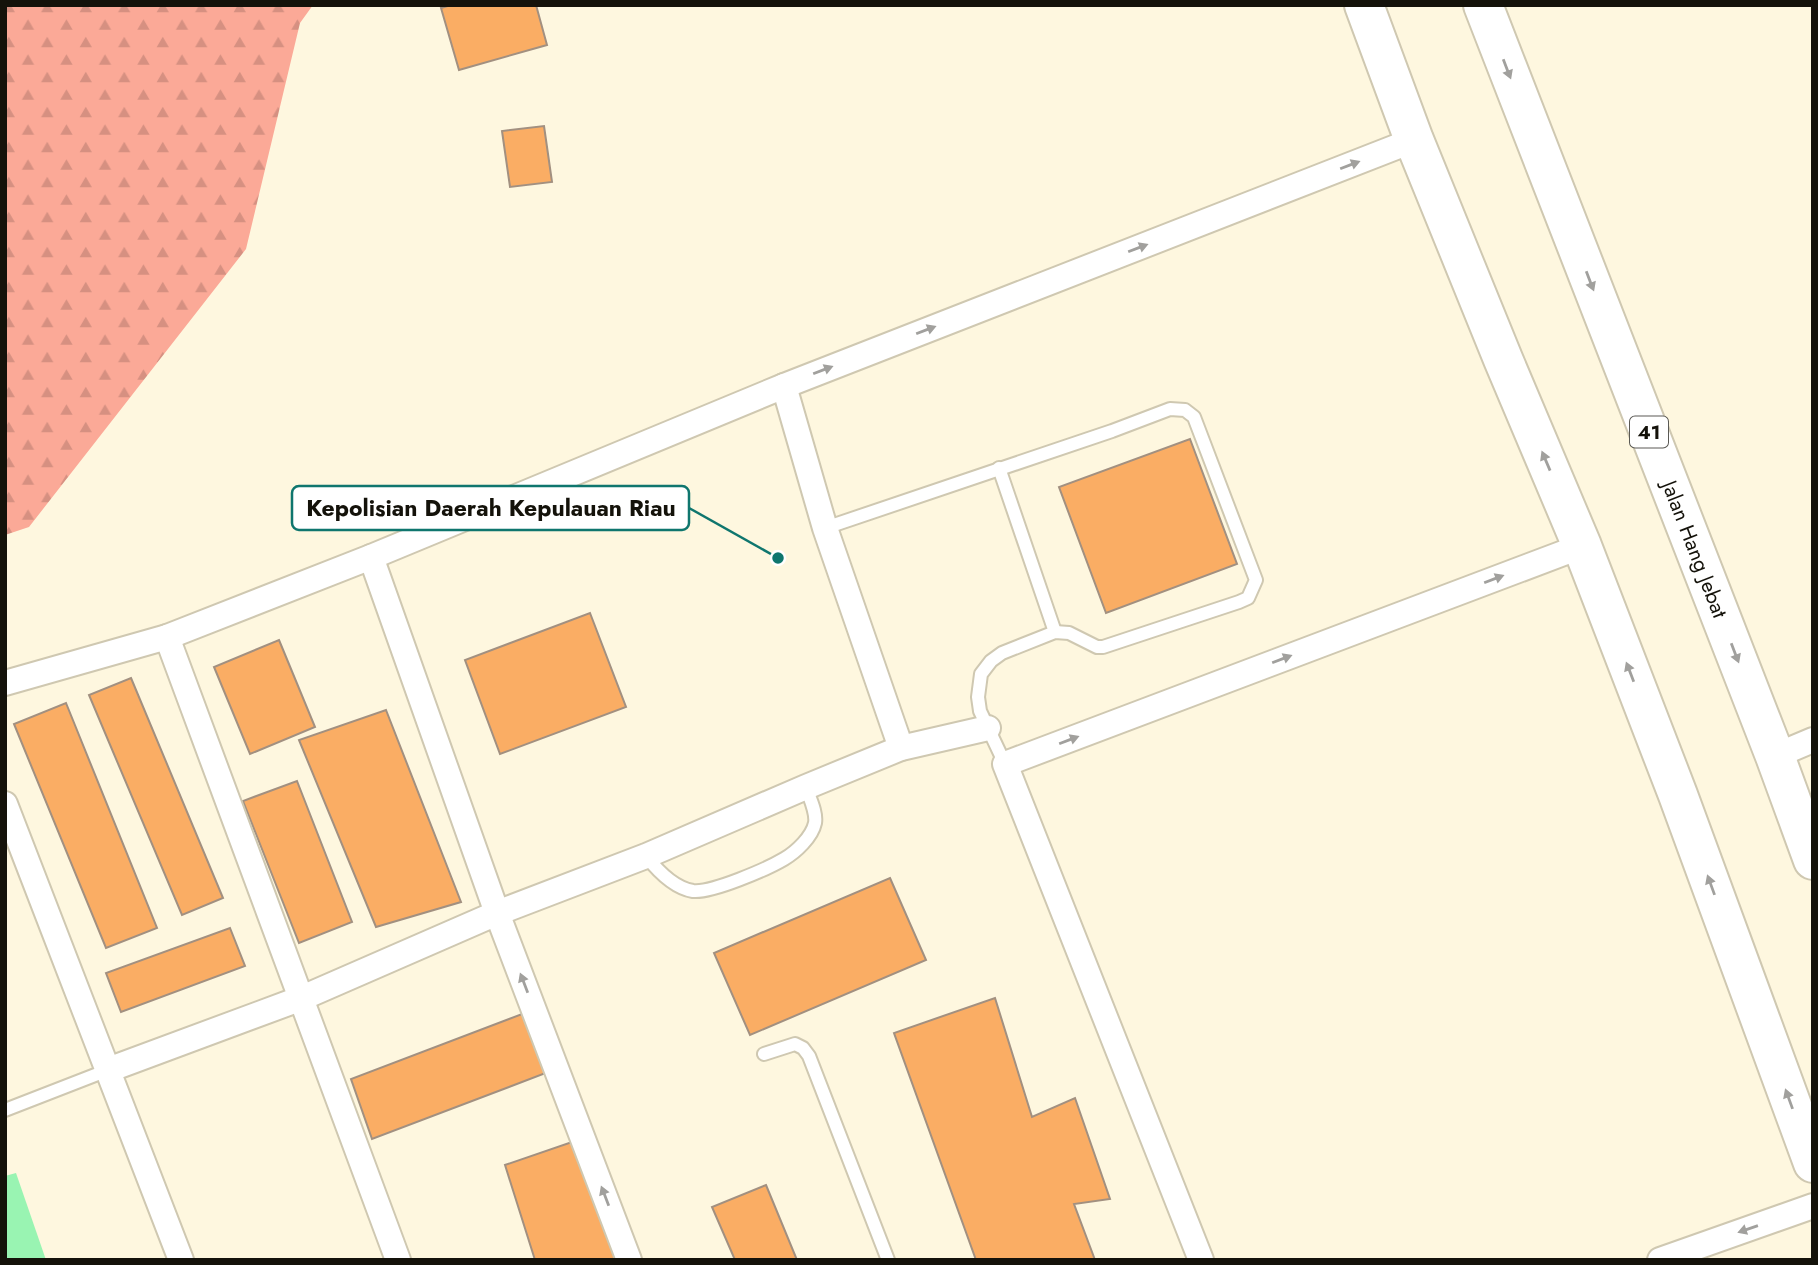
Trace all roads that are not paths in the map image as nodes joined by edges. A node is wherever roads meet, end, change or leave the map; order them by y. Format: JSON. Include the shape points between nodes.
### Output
{"nodes":[{"id":1,"x":1364,"y":5,"type":"edge"},
{"id":2,"x":1483,"y":5,"type":"edge"},
{"id":3,"x":1415,"y":140,"type":"junction"},
{"id":4,"x":784,"y":386,"type":"junction"},
{"id":5,"x":999,"y":468,"type":"junction"},
{"id":6,"x":825,"y":528,"type":"junction"},
{"id":7,"x":1581,"y":546,"type":"junction"},
{"id":8,"x":371,"y":557,"type":"junction"},
{"id":9,"x":1055,"y":632,"type":"junction"},
{"id":10,"x":167,"y":637,"type":"junction"},
{"id":11,"x":5,"y":683,"type":"edge"},
{"id":12,"x":988,"y":728,"type":"junction"},
{"id":13,"x":1813,"y":740,"type":"edge"},
{"id":14,"x":901,"y":748,"type":"junction"},
{"id":15,"x":1775,"y":756,"type":"junction"},
{"id":16,"x":1005,"y":764,"type":"junction"},
{"id":17,"x":806,"y":787,"type":"junction"},
{"id":18,"x":5,"y":804,"type":"edge"},
{"id":19,"x":646,"y":856,"type":"junction"},
{"id":20,"x":1813,"y":860,"type":"edge"},
{"id":21,"x":497,"y":913,"type":"junction"},
{"id":22,"x":302,"y":998,"type":"junction"},
{"id":23,"x":764,"y":1054,"type":"dead end"},
{"id":24,"x":108,"y":1070,"type":"junction"},
{"id":25,"x":5,"y":1110,"type":"edge"},
{"id":26,"x":1813,"y":1163,"type":"edge"},
{"id":27,"x":1813,"y":1206,"type":"edge"},
{"id":28,"x":181,"y":1260,"type":"edge"},
{"id":29,"x":398,"y":1260,"type":"edge"},
{"id":30,"x":629,"y":1260,"type":"edge"},
{"id":31,"x":888,"y":1260,"type":"edge"},
{"id":32,"x":1201,"y":1260,"type":"edge"},
{"id":33,"x":1660,"y":1260,"type":"edge"}],
"edges":[{"from":1,"to":3,"type":"highway"},
{"from":2,"to":15,"type":"highway","name":"Jalan Hang Jebat","number":"41","one_way":true},
{"from":4,"to":3,"type":"street","one_way":true},
{"from":7,"to":3,"type":"highway","one_way":true},
{"from":4,"to":6,"type":"street"},
{"from":4,"to":8,"type":"street"},
{"from":5,"to":6,"type":"lane"},
{"from":5,"to":9,"type":"lane"},
{"from":5,"to":9,"type":"lane","via":[[1170,409],[1185,410],[1194,417],[1256,580],[1248,598],[1239,603],[1103,647]]},
{"from":6,"to":14,"type":"street"},
{"from":16,"to":7,"type":"street","one_way":true},
{"from":26,"to":7,"type":"highway","one_way":true},
{"from":8,"to":10,"type":"street"},
{"from":8,"to":21,"type":"street"},
{"from":9,"to":12,"type":"lane","via":[[1002,653],[981,674],[978,697]]},
{"from":10,"to":11,"type":"street"},
{"from":10,"to":22,"type":"street"},
{"from":12,"to":14,"type":"street"},
{"from":12,"to":16,"type":"lane"},
{"from":13,"to":15,"type":"street"},
{"from":14,"to":17,"type":"street"},
{"from":15,"to":20,"type":"highway","name":"Jalan Hang Jebat","number":"41"},
{"from":16,"to":32,"type":"street"},
{"from":17,"to":19,"type":"street"},
{"from":17,"to":19,"type":"lane","via":[[815,815],[807,838],[786,858],[756,873],[691,891]]},
{"from":18,"to":24,"type":"street"},
{"from":19,"to":21,"type":"street"},
{"from":21,"to":22,"type":"street"},
{"from":30,"to":21,"type":"street","one_way":true},
{"from":22,"to":24,"type":"street"},
{"from":22,"to":29,"type":"street"},
{"from":23,"to":31,"type":"lane","via":[[795,1044],[809,1056]]},
{"from":24,"to":25,"type":"lane"},
{"from":24,"to":28,"type":"street"},
{"from":27,"to":33,"type":"street","one_way":true}]}
